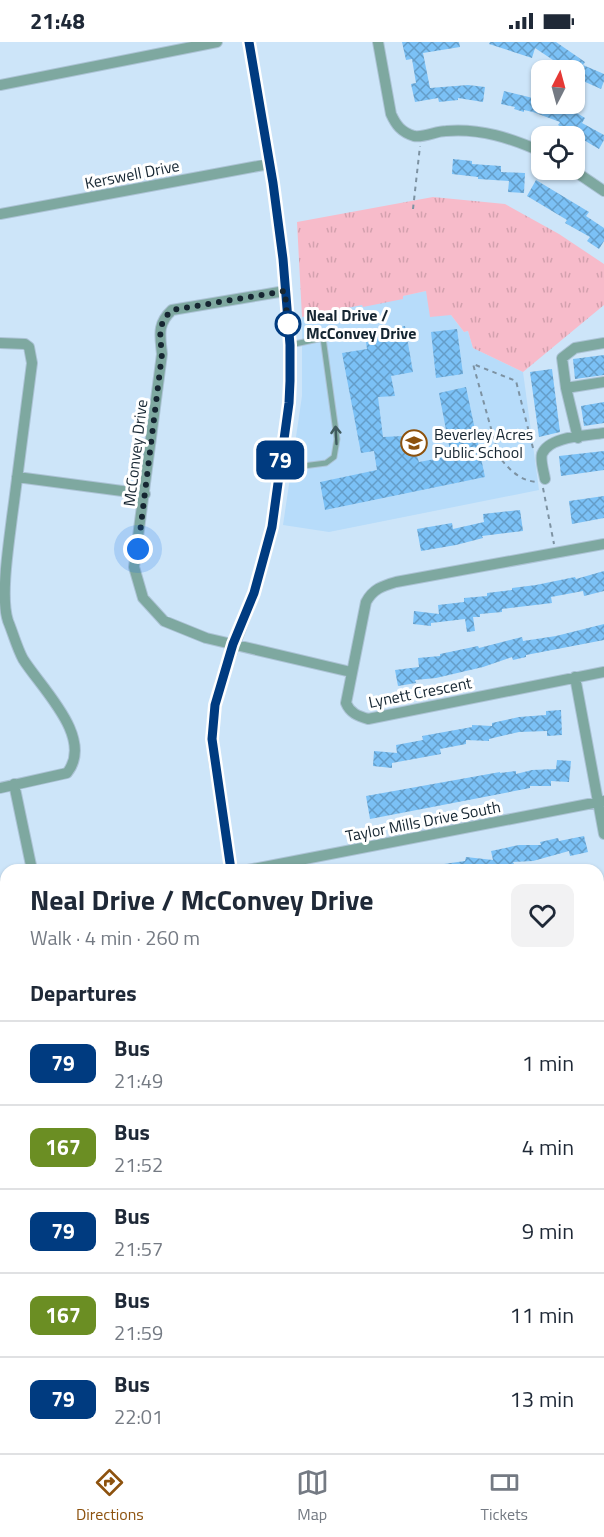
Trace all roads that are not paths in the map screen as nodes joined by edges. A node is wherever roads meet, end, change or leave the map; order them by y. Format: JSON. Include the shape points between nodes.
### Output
{"nodes":[{"id":1,"x":217,"y":42,"type":"edge"},
{"id":2,"x":249,"y":42,"type":"edge"},
{"id":3,"x":378,"y":42,"type":"edge"},
{"id":4,"x":0,"y":85,"type":"edge"},
{"id":5,"x":531,"y":148,"type":"edge"},
{"id":6,"x":269,"y":164,"type":"junction"},
{"id":7,"x":585,"y":178,"type":"edge"},
{"id":8,"x":604,"y":191,"type":"edge"},
{"id":9,"x":0,"y":214,"type":"edge"},
{"id":10,"x":285,"y":291,"type":"junction"},
{"id":11,"x":0,"y":343,"type":"edge"},
{"id":12,"x":604,"y":343,"type":"edge"},
{"id":13,"x":290,"y":345,"type":"junction"},
{"id":14,"x":604,"y":382,"type":"edge"},
{"id":15,"x":566,"y":388,"type":"junction"},
{"id":16,"x":604,"y":432,"type":"edge"},
{"id":17,"x":578,"y":438,"type":"junction"},
{"id":18,"x":280,"y":470,"type":"junction"},
{"id":19,"x":17,"y":477,"type":"junction"},
{"id":20,"x":545,"y":479,"type":"dead end"},
{"id":21,"x":145,"y":494,"type":"junction"},
{"id":22,"x":604,"y":544,"type":"edge"},
{"id":23,"x":233,"y":644,"type":"junction"},
{"id":24,"x":351,"y":672,"type":"junction"},
{"id":25,"x":604,"y":672,"type":"edge"},
{"id":26,"x":575,"y":677,"type":"junction"},
{"id":27,"x":14,"y":784,"type":"junction"},
{"id":28,"x":0,"y":788,"type":"edge"},
{"id":29,"x":601,"y":801,"type":"edge"},
{"id":30,"x":604,"y":834,"type":"edge"},
{"id":31,"x":31,"y":864,"type":"edge"},
{"id":32,"x":230,"y":864,"type":"edge"},
{"id":33,"x":279,"y":864,"type":"edge"}],
"edges":[{"from":1,"to":4,"type":"street"},
{"from":2,"to":6,"type":"street"},
{"from":3,"to":5,"type":"street","via":[[391,114],[403,132],[417,136],[446,131],[493,134]]},
{"from":6,"to":9,"type":"street","name":"Kerswell Drive"},
{"from":6,"to":10,"type":"street"},
{"from":7,"to":8,"type":"street"},
{"from":10,"to":13,"type":"street"},
{"from":10,"to":21,"type":"street","name":"McConvey Drive","via":[[172,310],[163,318]]},
{"from":11,"to":19,"type":"street","via":[[24,344],[31,354]]},
{"from":12,"to":15,"type":"street","via":[[575,348],[562,358]]},
{"from":13,"to":18,"type":"street","via":[[289,403]]},
{"from":18,"to":13,"type":"lane","one_way":true,"via":[[326,463],[334,457],[337,439],[323,338]]},
{"from":14,"to":15,"type":"street"},
{"from":15,"to":17,"type":"street"},
{"from":16,"to":17,"type":"street"},
{"from":17,"to":20,"type":"street","via":[[555,440],[548,445],[541,456]]},
{"from":18,"to":23,"type":"street","via":[[265,555]]},
{"from":19,"to":21,"type":"street"},
{"from":19,"to":27,"type":"street","via":[[6,572],[7,614],[19,652],[70,728],[75,759],[67,774]]},
{"from":21,"to":23,"type":"street","name":"McConvey Drive","via":[[134,567],[143,598],[164,621]]},
{"from":22,"to":24,"type":"street","name":"Lynett Crescent","via":[[381,587],[366,602]]},
{"from":23,"to":24,"type":"street","name":"McConvey Drive"},
{"from":23,"to":32,"type":"street","via":[[215,705],[212,739]]},
{"from":24,"to":26,"type":"street","name":"Lynett Crescent","via":[[348,709],[368,719]]},
{"from":25,"to":26,"type":"street","name":"Lynett Crescent"},
{"from":26,"to":29,"type":"street"},
{"from":27,"to":28,"type":"street"},
{"from":27,"to":31,"type":"street"},
{"from":29,"to":30,"type":"street"},
{"from":29,"to":33,"type":"street","name":"Taylor Mills Drive South"}]}
